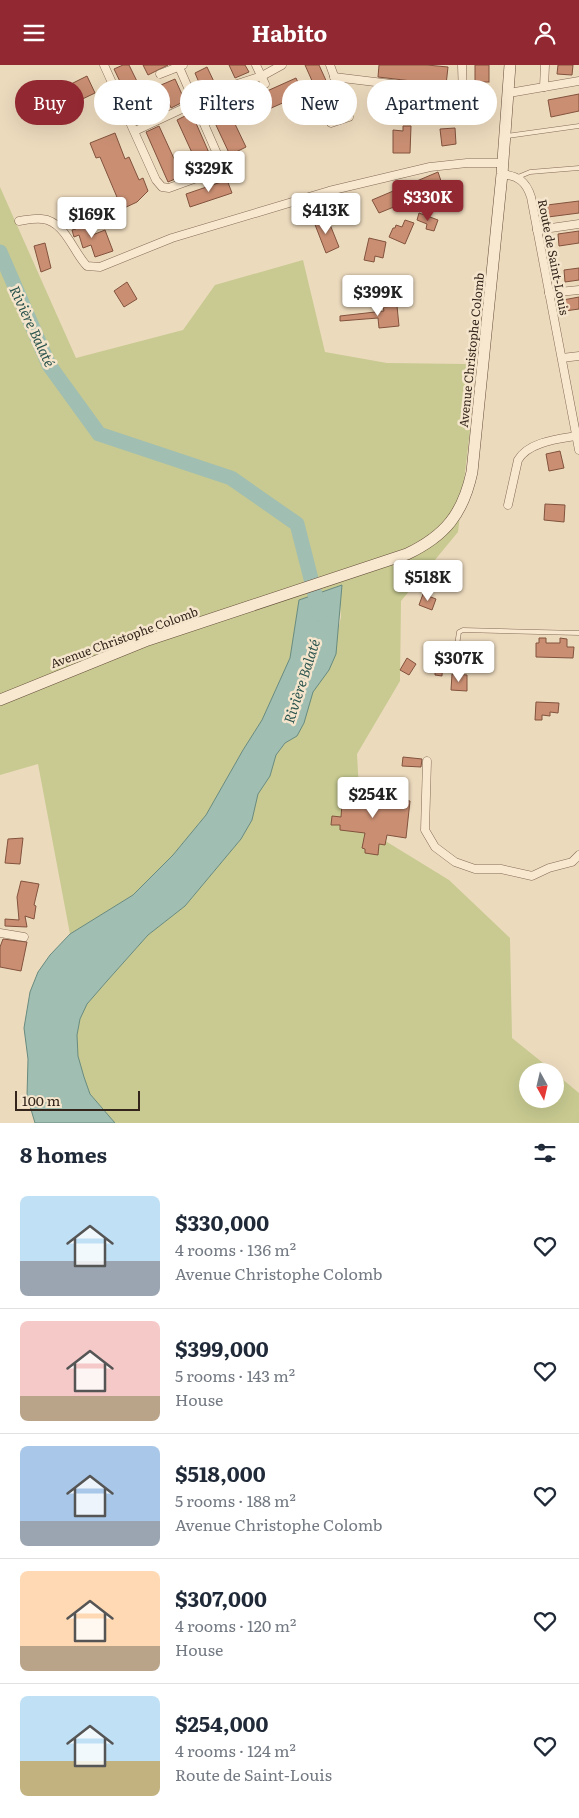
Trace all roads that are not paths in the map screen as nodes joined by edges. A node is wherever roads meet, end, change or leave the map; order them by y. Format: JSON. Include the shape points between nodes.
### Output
{"nodes":[{"id":1,"x":256,"y":65,"type":"edge"},
{"id":2,"x":282,"y":65,"type":"edge"},
{"id":3,"x":330,"y":65,"type":"edge"},
{"id":4,"x":462,"y":65,"type":"edge"},
{"id":5,"x":510,"y":65,"type":"edge"},
{"id":6,"x":545,"y":65,"type":"edge"},
{"id":7,"x":105,"y":66,"type":"edge"},
{"id":8,"x":181,"y":66,"type":"edge"},
{"id":9,"x":160,"y":75,"type":"dead end"},
{"id":10,"x":334,"y":77,"type":"junction"},
{"id":11,"x":187,"y":80,"type":"edge"},
{"id":12,"x":263,"y":80,"type":"joint"},
{"id":13,"x":335,"y":80,"type":"edge"},
{"id":14,"x":462,"y":80,"type":"edge"},
{"id":15,"x":367,"y":81,"type":"edge"},
{"id":16,"x":579,"y":81,"type":"edge"},
{"id":17,"x":544,"y":87,"type":"junction"},
{"id":18,"x":509,"y":93,"type":"junction"},
{"id":19,"x":180,"y":110,"type":"edge"},
{"id":20,"x":205,"y":125,"type":"edge"},
{"id":21,"x":579,"y":126,"type":"edge"},
{"id":22,"x":135,"y":131,"type":"junction"},
{"id":23,"x":505,"y":137,"type":"junction"},
{"id":24,"x":503,"y":168,"type":"junction"},
{"id":25,"x":579,"y":168,"type":"edge"},
{"id":26,"x":518,"y":177,"type":"junction"},
{"id":27,"x":19,"y":221,"type":"dead end"},
{"id":28,"x":579,"y":224,"type":"edge"},
{"id":29,"x":537,"y":230,"type":"junction"},
{"id":30,"x":579,"y":290,"type":"edge"},
{"id":31,"x":549,"y":293,"type":"junction"},
{"id":32,"x":579,"y":356,"type":"edge"},
{"id":33,"x":562,"y":358,"type":"junction"},
{"id":34,"x":576,"y":436,"type":"junction"},
{"id":35,"x":579,"y":449,"type":"edge"},
{"id":36,"x":508,"y":505,"type":"dead end"},
{"id":37,"x":579,"y":633,"type":"edge"},
{"id":38,"x":456,"y":645,"type":"dead end"},
{"id":39,"x":0,"y":700,"type":"edge"},
{"id":40,"x":427,"y":761,"type":"dead end"},
{"id":41,"x":579,"y":855,"type":"edge"},
{"id":42,"x":0,"y":933,"type":"edge"},
{"id":43,"x":24,"y":937,"type":"dead end"}],
"edges":[{"from":1,"to":12,"type":"street"},
{"from":2,"to":12,"type":"street"},
{"from":3,"to":10,"type":"street"},
{"from":4,"to":14,"type":"street"},
{"from":5,"to":18,"type":"street","name":"Avenue Christophe Colomb"},
{"from":6,"to":17,"type":"street"},
{"from":7,"to":22,"type":"street"},
{"from":8,"to":9,"type":"street"},
{"from":8,"to":11,"type":"street"},
{"from":10,"to":13,"type":"street"},
{"from":10,"to":15,"type":"street"},
{"from":16,"to":17,"type":"street"},
{"from":17,"to":18,"type":"street"},
{"from":18,"to":23,"type":"street","name":"Avenue Christophe Colomb"},
{"from":19,"to":22,"type":"street"},
{"from":20,"to":22,"type":"street","via":[[222,165],[213,172],[172,188],[162,187],[156,180]]},
{"from":21,"to":23,"type":"lane"},
{"from":23,"to":24,"type":"street","name":"Avenue Christophe Colomb"},
{"from":24,"to":26,"type":"street"},
{"from":24,"to":27,"type":"street","via":[[467,163],[439,166],[348,187],[172,238],[100,267],[87,266],[52,222],[39,218]]},
{"from":24,"to":39,"type":"street","name":"Avenue Christophe Colomb","via":[[472,473],[469,489],[455,517],[434,539],[407,554],[148,640]]},
{"from":25,"to":26,"type":"lane","via":[[530,172]]},
{"from":26,"to":29,"type":"street","name":"Route de Saint-Louis","via":[[529,191]]},
{"from":28,"to":29,"type":"street"},
{"from":29,"to":31,"type":"street","name":"Route de Saint-Louis"},
{"from":30,"to":31,"type":"street"},
{"from":31,"to":33,"type":"street","name":"Route de Saint-Louis"},
{"from":32,"to":33,"type":"street"},
{"from":33,"to":34,"type":"street","name":"Route de Saint-Louis"},
{"from":34,"to":35,"type":"street","name":"Route de Saint-Louis"},
{"from":34,"to":36,"type":"street","via":[[535,446],[522,453]]},
{"from":37,"to":38,"type":"lane","via":[[463,630],[459,632]]},
{"from":40,"to":41,"type":"street","via":[[425,831],[435,847],[456,862],[475,869],[501,869],[532,876],[572,862]]},
{"from":42,"to":43,"type":"street"}]}
